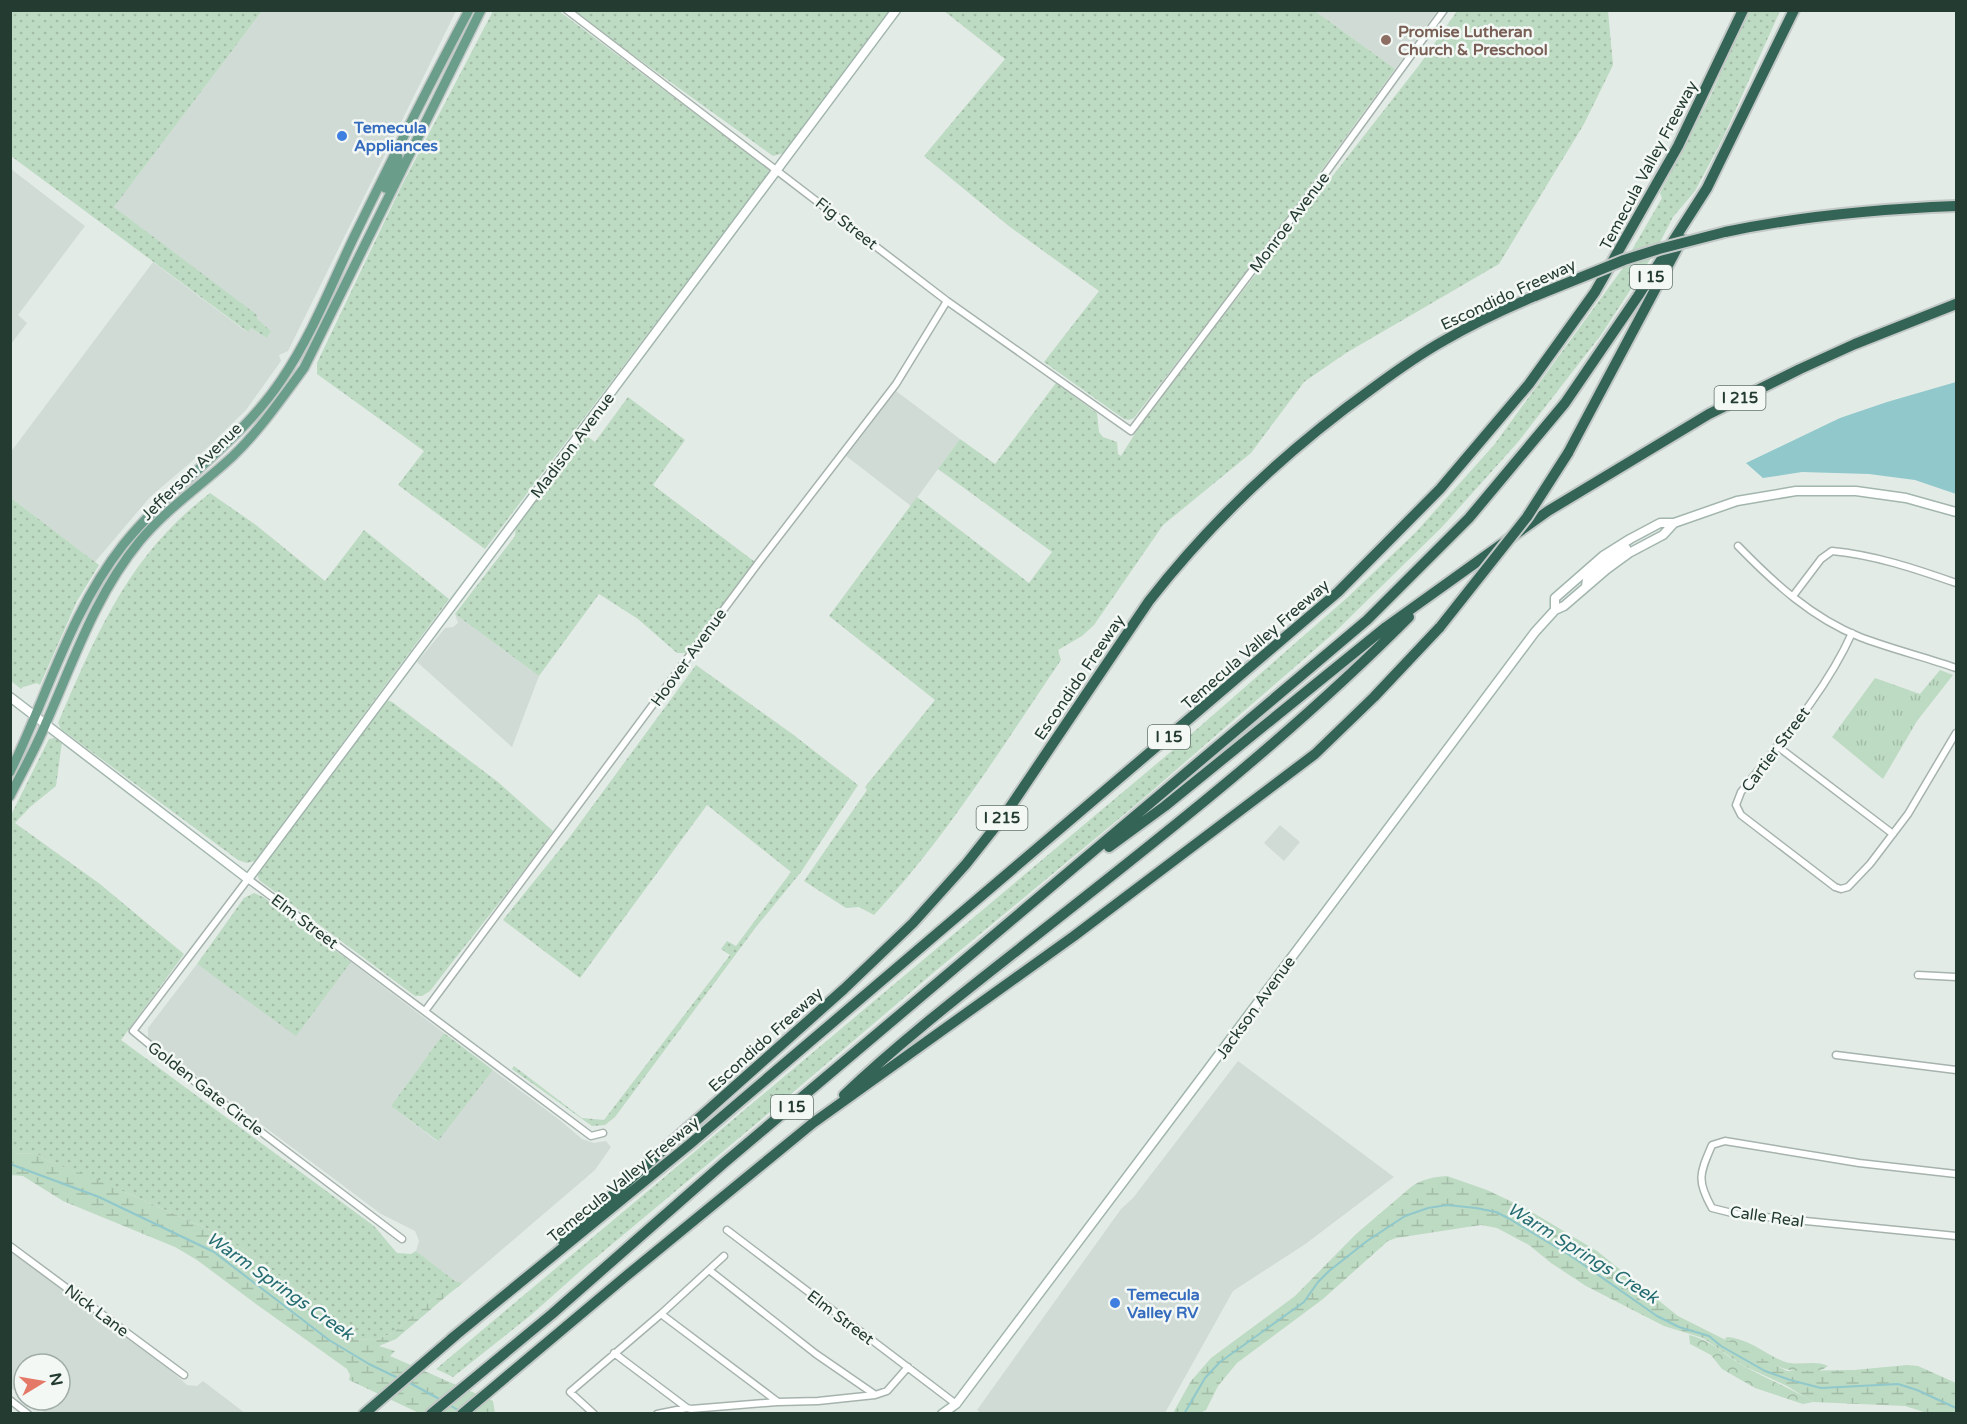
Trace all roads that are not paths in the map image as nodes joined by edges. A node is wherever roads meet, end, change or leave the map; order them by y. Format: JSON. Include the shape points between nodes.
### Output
{"nodes":[{"id":1,"x":469,"y":10,"type":"edge"},
{"id":2,"x":481,"y":10,"type":"edge"},
{"id":3,"x":567,"y":10,"type":"edge"},
{"id":4,"x":896,"y":10,"type":"edge"},
{"id":5,"x":1444,"y":10,"type":"edge"},
{"id":6,"x":1743,"y":10,"type":"edge"},
{"id":7,"x":1794,"y":10,"type":"edge"},
{"id":8,"x":395,"y":153,"type":"junction"},
{"id":9,"x":778,"y":170,"type":"junction"},
{"id":10,"x":1707,"y":188,"type":"junction"},
{"id":11,"x":1954,"y":206,"type":"edge"},
{"id":12,"x":380,"y":214,"type":"junction"},
{"id":13,"x":947,"y":301,"type":"junction"},
{"id":14,"x":1956,"y":305,"type":"edge"},
{"id":15,"x":1131,"y":431,"type":"joint"},
{"id":16,"x":151,"y":512,"type":"junction"},
{"id":17,"x":1956,"y":512,"type":"edge"},
{"id":18,"x":1674,"y":523,"type":"junction"},
{"id":19,"x":1643,"y":532,"type":"junction"},
{"id":20,"x":1738,"y":546,"type":"dead end"},
{"id":21,"x":124,"y":563,"type":"junction"},
{"id":22,"x":1956,"y":584,"type":"edge"},
{"id":23,"x":1586,"y":586,"type":"junction"},
{"id":24,"x":1434,"y":592,"type":"junction"},
{"id":25,"x":1793,"y":596,"type":"junction"},
{"id":26,"x":1555,"y":610,"type":"junction"},
{"id":27,"x":1852,"y":633,"type":"junction"},
{"id":28,"x":1956,"y":668,"type":"edge"},
{"id":29,"x":10,"y":697,"type":"edge"},
{"id":30,"x":35,"y":716,"type":"junction"},
{"id":31,"x":46,"y":724,"type":"junction"},
{"id":32,"x":1956,"y":733,"type":"edge"},
{"id":33,"x":1777,"y":746,"type":"junction"},
{"id":34,"x":10,"y":772,"type":"edge"},
{"id":35,"x":10,"y":796,"type":"edge"},
{"id":36,"x":1893,"y":834,"type":"junction"},
{"id":37,"x":248,"y":879,"type":"junction"},
{"id":38,"x":1034,"y":902,"type":"junction"},
{"id":39,"x":1918,"y":975,"type":"dead end"},
{"id":40,"x":1956,"y":977,"type":"edge"},
{"id":41,"x":425,"y":1011,"type":"junction"},
{"id":42,"x":1836,"y":1055,"type":"dead end"},
{"id":43,"x":1956,"y":1070,"type":"edge"},
{"id":44,"x":813,"y":1123,"type":"junction"},
{"id":45,"x":603,"y":1133,"type":"dead end"},
{"id":46,"x":1956,"y":1174,"type":"edge"},
{"id":47,"x":727,"y":1230,"type":"dead end"},
{"id":48,"x":1956,"y":1236,"type":"edge"},
{"id":49,"x":402,"y":1239,"type":"dead end"},
{"id":50,"x":10,"y":1246,"type":"edge"},
{"id":51,"x":724,"y":1256,"type":"dead end"},
{"id":52,"x":709,"y":1270,"type":"junction"},
{"id":53,"x":661,"y":1314,"type":"junction"},
{"id":54,"x":451,"y":1339,"type":"junction"},
{"id":55,"x":614,"y":1353,"type":"junction"},
{"id":56,"x":908,"y":1367,"type":"junction"},
{"id":57,"x":184,"y":1375,"type":"dead end"},
{"id":58,"x":875,"y":1395,"type":"junction"},
{"id":59,"x":10,"y":1400,"type":"edge"},
{"id":60,"x":778,"y":1402,"type":"junction"},
{"id":61,"x":956,"y":1404,"type":"junction"},
{"id":62,"x":687,"y":1408,"type":"junction"},
{"id":63,"x":366,"y":1412,"type":"edge"},
{"id":64,"x":28,"y":1413,"type":"edge"},
{"id":65,"x":431,"y":1413,"type":"edge"},
{"id":66,"x":462,"y":1413,"type":"edge"},
{"id":67,"x":594,"y":1413,"type":"edge"},
{"id":68,"x":657,"y":1413,"type":"edge"},
{"id":69,"x":942,"y":1413,"type":"edge"},
{"id":70,"x":954,"y":1413,"type":"edge"}],
"edges":[{"from":1,"to":8,"type":"main road","name":"Jefferson Avenue"},
{"from":2,"to":12,"type":"main road","name":"Jefferson Avenue"},
{"from":3,"to":9,"type":"street","name":"Fig Street"},
{"from":4,"to":9,"type":"main road","name":"Madison Avenue"},
{"from":5,"to":15,"type":"street","name":"Monroe Avenue"},
{"from":6,"to":54,"type":"highway","name":"Temecula Valley Freeway","number":"I 15","via":[[1678,146],[1595,292],[1529,384],[1440,489],[1329,600],[690,1144]]},
{"from":7,"to":10,"type":"highway","number":"I 15"},
{"from":8,"to":12,"type":"main road","via":[[397,164],[386,185]]},
{"from":8,"to":16,"type":"main road","name":"Jefferson Avenue","via":[[304,343],[281,381],[243,428]]},
{"from":9,"to":13,"type":"street","name":"Fig Street"},
{"from":9,"to":37,"type":"main road","name":"Madison Avenue"},
{"from":10,"to":38,"type":"highway","number":"I 15","via":[[1566,403],[1469,518],[1367,620]]},
{"from":10,"to":44,"type":"highway","bridge":true,"via":[[1568,453],[1527,517],[1440,627],[1374,697],[1315,754],[1074,936]]},
{"from":11,"to":54,"type":"highway","name":"Escondido Freeway","number":"I 215","bridge":true,"via":[[1762,224],[1624,260],[1473,324],[1412,360],[1322,426],[1232,506],[1173,570],[1004,816],[913,923]]},
{"from":12,"to":21,"type":"main road","name":"Jefferson Avenue","via":[[304,368],[280,402],[233,455],[140,541]]},
{"from":13,"to":15,"type":"street","name":"Fig Street"},
{"from":13,"to":41,"type":"street","name":"Hoover Avenue","via":[[896,384]]},
{"from":14,"to":24,"type":"highway","number":"I 215","via":[[1800,369],[1710,414],[1548,511]]},
{"from":16,"to":21,"type":"main road","via":[[151,520]]},
{"from":16,"to":30,"type":"main road","name":"Jefferson Avenue","via":[[95,586]]},
{"from":17,"to":18,"type":"main road","name":"Jackson Avenue","via":[[1916,500],[1869,493],[1796,491],[1737,501]]},
{"from":18,"to":19,"type":"main road","name":"Jackson Avenue","via":[[1660,522]]},
{"from":18,"to":23,"type":"main road","name":"Jackson Avenue","via":[[1663,535],[1629,553]]},
{"from":19,"to":23,"type":"main road","via":[[1636,542],[1590,574]]},
{"from":19,"to":26,"type":"main road","name":"Jackson Avenue","via":[[1578,576],[1555,598]]},
{"from":20,"to":25,"type":"street"},
{"from":21,"to":31,"type":"main road","name":"Jefferson Avenue","via":[[84,632]]},
{"from":22,"to":25,"type":"street","via":[[1855,553],[1832,551],[1821,559]]},
{"from":23,"to":26,"type":"main road","name":"Jackson Avenue"},
{"from":24,"to":38,"type":"highway","via":[[1165,806]]},
{"from":24,"to":44,"type":"highway","via":[[1282,737],[889,1052]]},
{"from":25,"to":27,"type":"street","via":[[1819,616]]},
{"from":26,"to":61,"type":"main road","name":"Jackson Avenue"},
{"from":27,"to":28,"type":"street"},
{"from":27,"to":33,"type":"street","name":"Cartier Street","via":[[1826,681]]},
{"from":29,"to":30,"type":"main road","name":"Elm Street"},
{"from":30,"to":31,"type":"main road","name":"Elm Street"},
{"from":30,"to":34,"type":"main road","name":"Jefferson Avenue"},
{"from":31,"to":35,"type":"main road","name":"Jefferson Avenue"},
{"from":31,"to":37,"type":"main road","name":"Elm Street"},
{"from":32,"to":36,"type":"street"},
{"from":33,"to":36,"type":"street"},
{"from":33,"to":36,"type":"street","name":"Cartier Street","via":[[1741,792],[1736,805],[1741,815],[1835,887],[1848,887]]},
{"from":37,"to":41,"type":"street","name":"Elm Street"},
{"from":37,"to":49,"type":"street","name":"Golden Gate Circle","via":[[133,1031]]},
{"from":38,"to":65,"type":"highway","number":"I 15"},
{"from":39,"to":40,"type":"street"},
{"from":41,"to":45,"type":"street","name":"Elm Street","via":[[591,1136]]},
{"from":42,"to":43,"type":"street"},
{"from":44,"to":66,"type":"highway"},
{"from":46,"to":48,"type":"street","name":"Calle Real","via":[[1725,1141],[1712,1145],[1701,1179],[1712,1208],[1736,1214]]},
{"from":47,"to":56,"type":"street","name":"Elm Street"},
{"from":50,"to":57,"type":"street","name":"Nick Lane"},
{"from":51,"to":52,"type":"street"},
{"from":52,"to":53,"type":"street"},
{"from":52,"to":58,"type":"street"},
{"from":53,"to":55,"type":"street"},
{"from":53,"to":60,"type":"street"},
{"from":54,"to":63,"type":"highway","name":"Escondido Freeway","number":"I 15"},
{"from":55,"to":62,"type":"street"},
{"from":55,"to":67,"type":"street","via":[[570,1392]]},
{"from":56,"to":58,"type":"street","via":[[887,1391]]},
{"from":56,"to":61,"type":"street","name":"Elm Street"},
{"from":58,"to":60,"type":"street"},
{"from":59,"to":64,"type":"street"},
{"from":60,"to":62,"type":"street"},
{"from":61,"to":69,"type":"main road","name":"Jackson Avenue"},
{"from":61,"to":70,"type":"main road","name":"Jackson Avenue"},
{"from":62,"to":68,"type":"street"}]}
